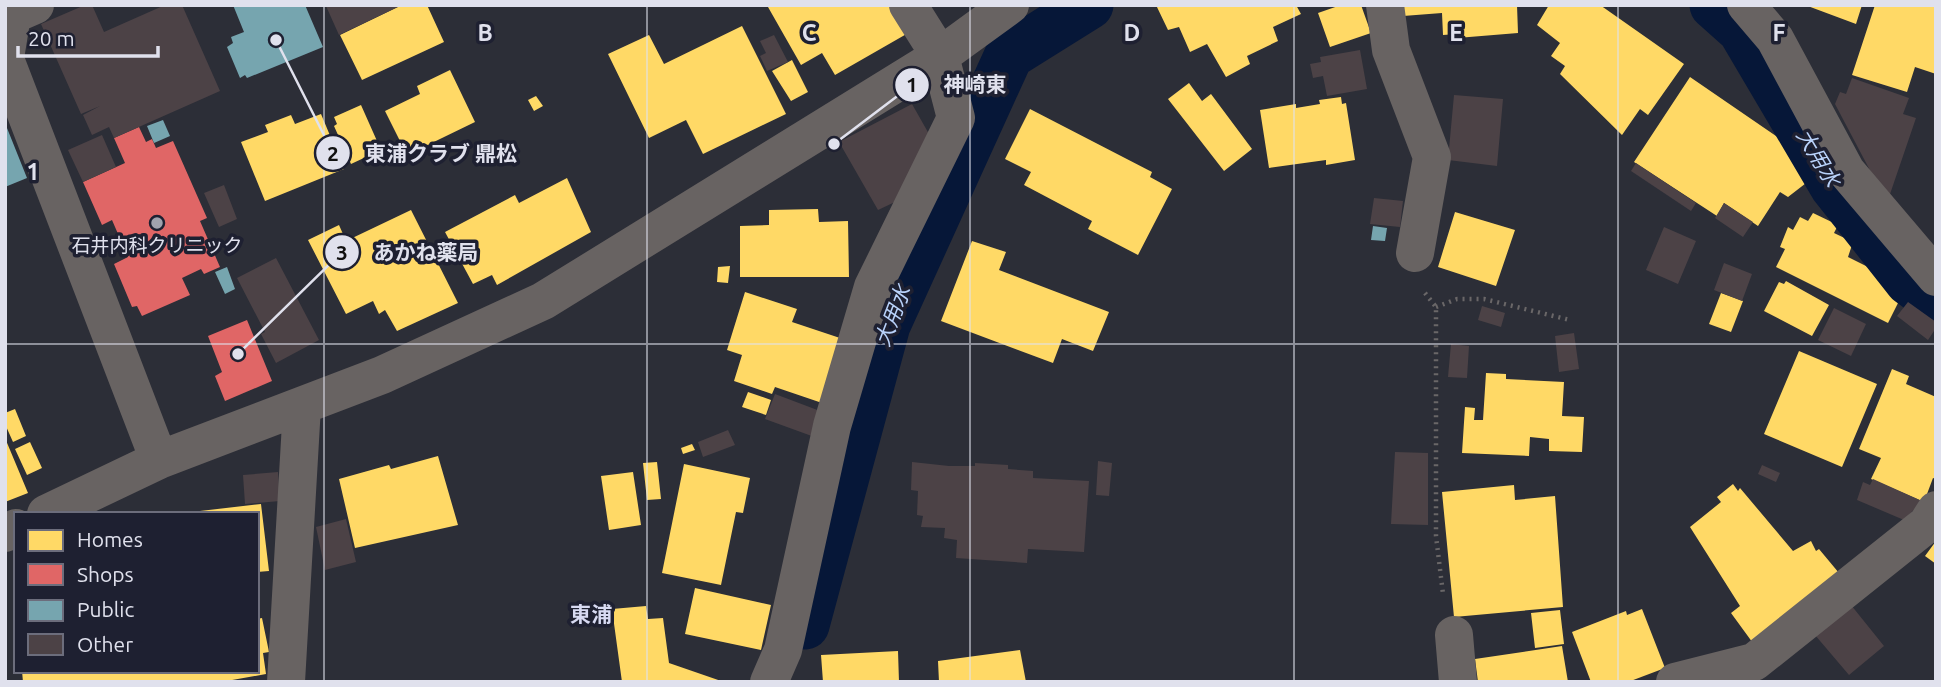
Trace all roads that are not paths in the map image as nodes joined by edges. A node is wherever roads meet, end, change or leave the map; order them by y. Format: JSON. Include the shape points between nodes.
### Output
{"nodes":[{"id":1,"x":35,"y":5,"type":"edge"},
{"id":2,"x":908,"y":5,"type":"edge"},
{"id":3,"x":1385,"y":5,"type":"edge"},
{"id":4,"x":1746,"y":5,"type":"edge"},
{"id":5,"x":1004,"y":8,"type":"edge"},
{"id":6,"x":940,"y":56,"type":"junction"},
{"id":7,"x":5,"y":58,"type":"edge"},
{"id":8,"x":1415,"y":253,"type":"road end"},
{"id":9,"x":1936,"y":277,"type":"edge"},
{"id":10,"x":302,"y":406,"type":"junction"},
{"id":11,"x":159,"y":460,"type":"junction"},
{"id":12,"x":1936,"y":510,"type":"edge"},
{"id":13,"x":50,"y":512,"type":"edge"},
{"id":14,"x":1454,"y":635,"type":"road end"},
{"id":15,"x":1756,"y":672,"type":"edge"},
{"id":16,"x":286,"y":682,"type":"edge"},
{"id":17,"x":769,"y":682,"type":"edge"},
{"id":18,"x":1458,"y":682,"type":"edge"},
{"id":19,"x":1675,"y":682,"type":"edge"}],
"edges":[{"from":1,"to":7,"type":"street","via":[[12,15]]},
{"from":2,"to":6,"type":"street"},
{"from":3,"to":8,"type":"street","via":[[1391,50],[1432,157]]},
{"from":4,"to":9,"type":"street","via":[[1774,39],[1846,171]]},
{"from":5,"to":6,"type":"street"},
{"from":6,"to":10,"type":"street","via":[[543,301],[382,375]]},
{"from":6,"to":17,"type":"street","via":[[956,118],[873,287],[832,426],[783,650]]},
{"from":7,"to":11,"type":"street"},
{"from":10,"to":11,"type":"street"},
{"from":10,"to":16,"type":"street"},
{"from":11,"to":13,"type":"street"},
{"from":12,"to":15,"type":"street","via":[[1927,524]]},
{"from":14,"to":18,"type":"street"},
{"from":15,"to":19,"type":"street"}]}
